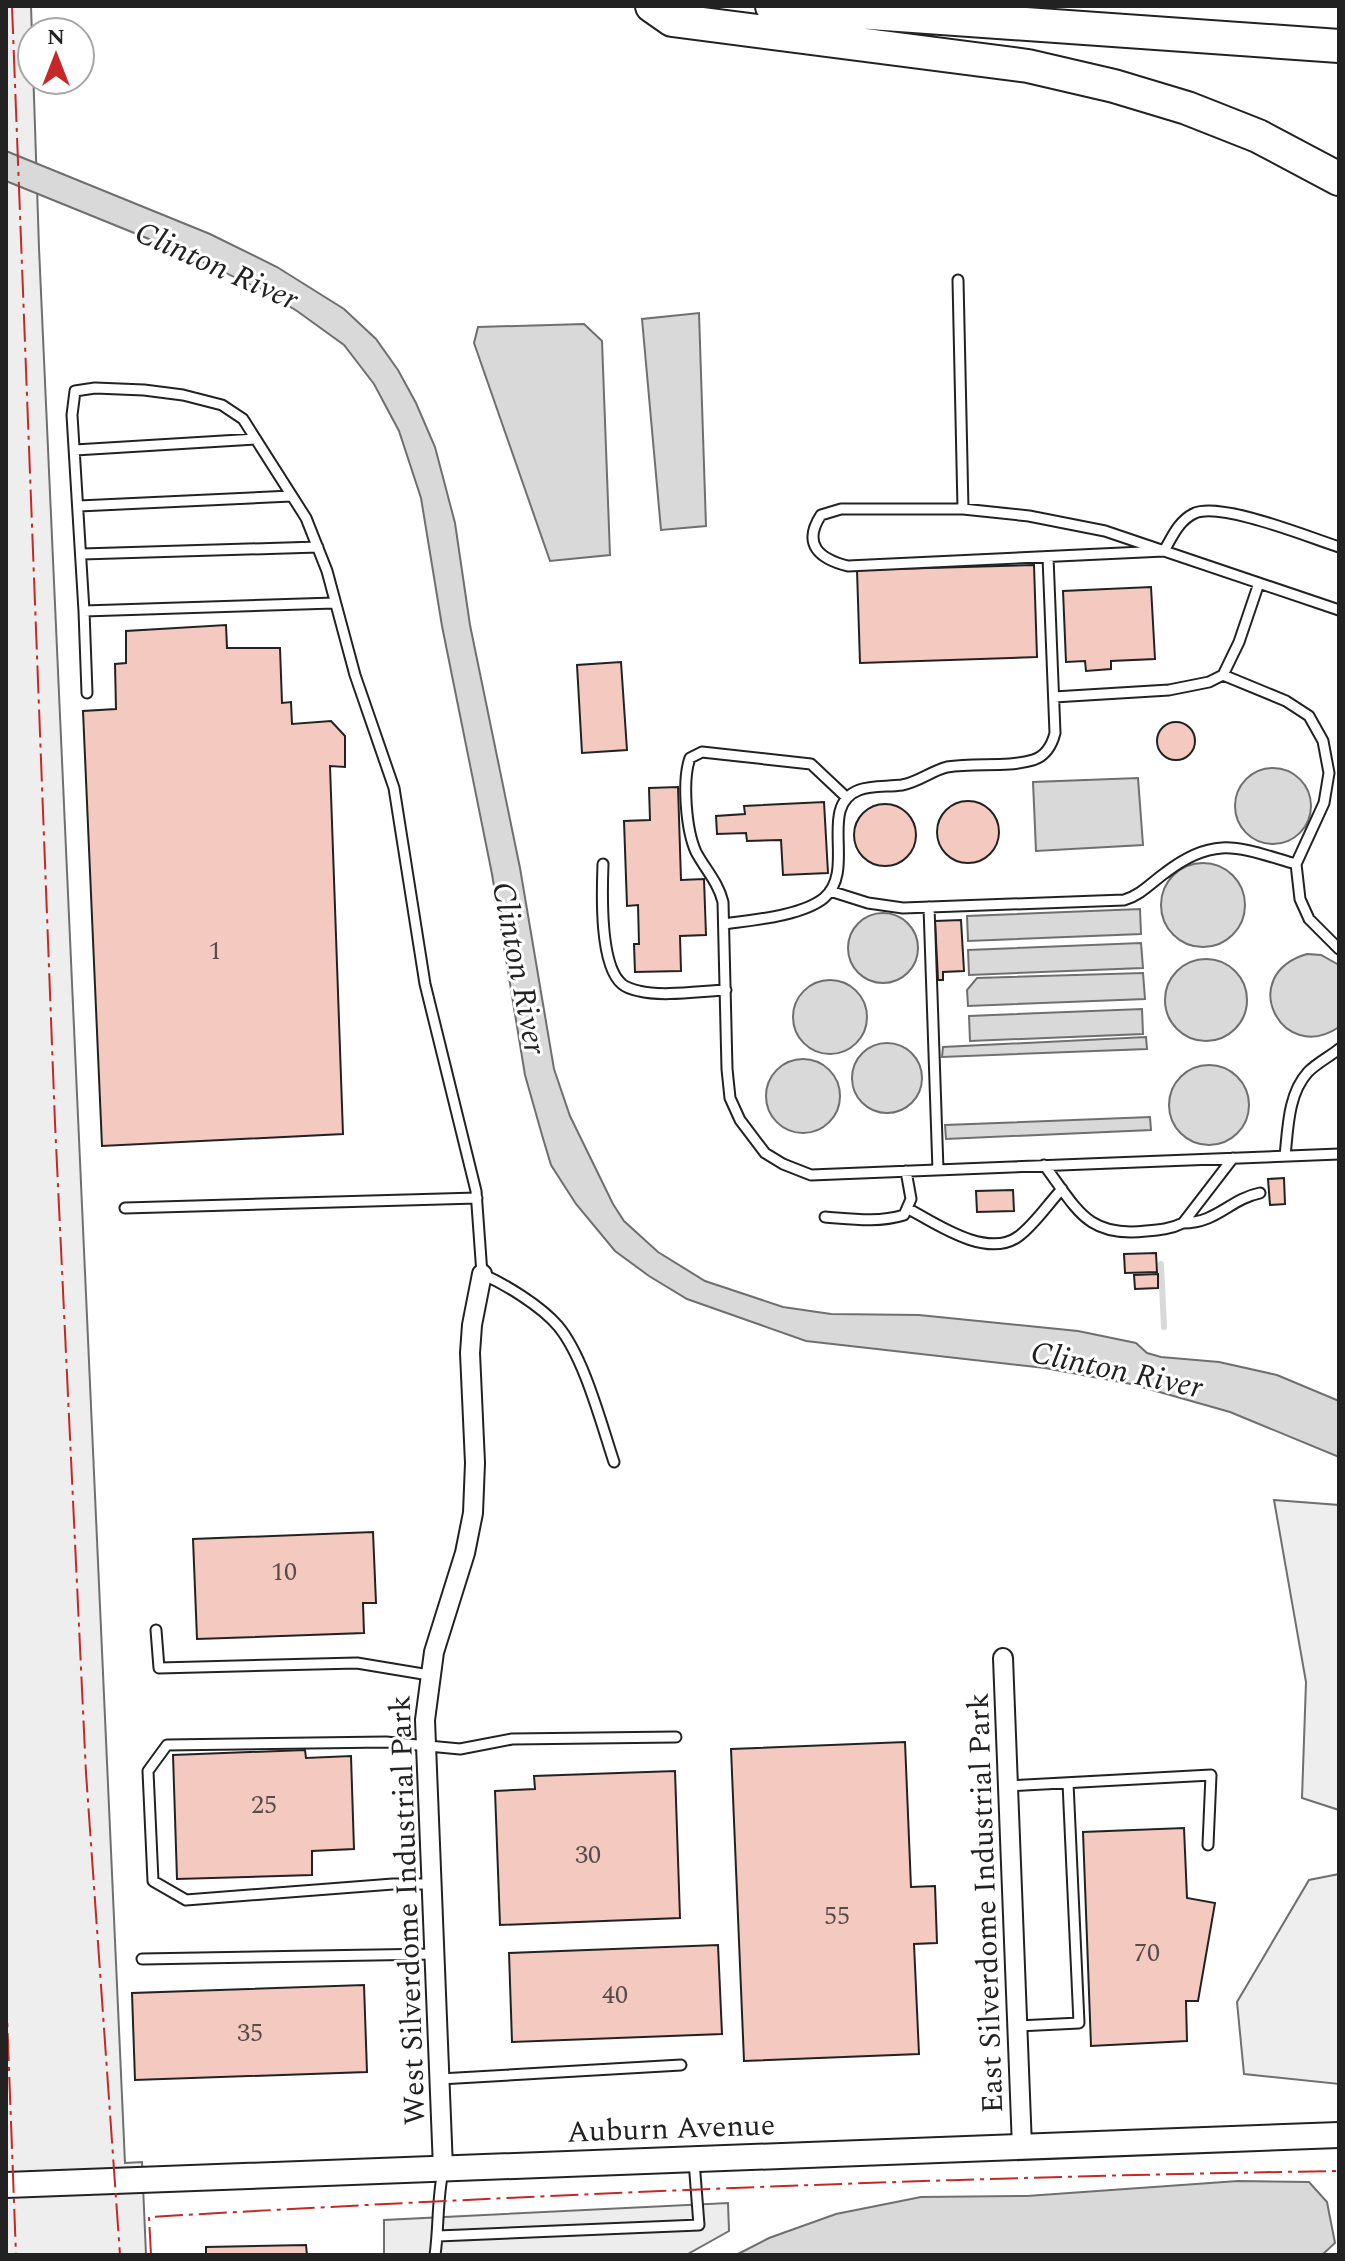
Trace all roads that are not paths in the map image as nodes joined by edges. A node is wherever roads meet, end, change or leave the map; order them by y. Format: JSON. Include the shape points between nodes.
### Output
{"nodes":[{"id":1,"x":652,"y":6,"type":"edge"},
{"id":2,"x":772,"y":6,"type":"edge"},
{"id":3,"x":1339,"y":46,"type":"edge"},
{"id":4,"x":1339,"y":179,"type":"edge"},
{"id":5,"x":958,"y":280,"type":"dead end"},
{"id":6,"x":256,"y":439,"type":"junction"},
{"id":7,"x":75,"y":450,"type":"junction"},
{"id":8,"x":291,"y":496,"type":"junction"},
{"id":9,"x":79,"y":506,"type":"junction"},
{"id":10,"x":963,"y":509,"type":"junction"},
{"id":11,"x":318,"y":547,"type":"junction"},
{"id":12,"x":1339,"y":547,"type":"edge"},
{"id":13,"x":1164,"y":551,"type":"junction"},
{"id":14,"x":82,"y":554,"type":"junction"},
{"id":15,"x":1048,"y":557,"type":"junction"},
{"id":16,"x":1259,"y":583,"type":"junction"},
{"id":17,"x":334,"y":603,"type":"junction"},
{"id":18,"x":1339,"y":610,"type":"edge"},
{"id":19,"x":84,"y":611,"type":"junction"},
{"id":20,"x":1223,"y":675,"type":"junction"},
{"id":21,"x":87,"y":693,"type":"dead end"},
{"id":22,"x":1054,"y":697,"type":"junction"},
{"id":23,"x":845,"y":796,"type":"junction"},
{"id":24,"x":603,"y":864,"type":"dead end"},
{"id":25,"x":1296,"y":864,"type":"junction"},
{"id":26,"x":830,"y":891,"type":"junction"},
{"id":27,"x":929,"y":907,"type":"junction"},
{"id":28,"x":724,"y":924,"type":"junction"},
{"id":29,"x":1339,"y":949,"type":"edge"},
{"id":30,"x":726,"y":990,"type":"junction"},
{"id":31,"x":1339,"y":1049,"type":"edge"},
{"id":32,"x":1339,"y":1154,"type":"edge"},
{"id":33,"x":1285,"y":1156,"type":"junction"},
{"id":34,"x":1233,"y":1158,"type":"junction"},
{"id":35,"x":1044,"y":1165,"type":"junction"},
{"id":36,"x":938,"y":1170,"type":"junction"},
{"id":37,"x":906,"y":1171,"type":"junction"},
{"id":38,"x":1062,"y":1189,"type":"junction"},
{"id":39,"x":1260,"y":1193,"type":"dead end"},
{"id":40,"x":477,"y":1198,"type":"junction"},
{"id":41,"x":125,"y":1208,"type":"dead end"},
{"id":42,"x":907,"y":1208,"type":"junction"},
{"id":43,"x":825,"y":1217,"type":"dead end"},
{"id":44,"x":1183,"y":1223,"type":"junction"},
{"id":45,"x":482,"y":1274,"type":"junction"},
{"id":46,"x":614,"y":1462,"type":"dead end"},
{"id":47,"x":156,"y":1630,"type":"dead end"},
{"id":48,"x":1003,"y":1658,"type":"dead end"},
{"id":49,"x":429,"y":1675,"type":"junction"},
{"id":50,"x":676,"y":1737,"type":"dead end"},
{"id":51,"x":426,"y":1745,"type":"junction"},
{"id":52,"x":1068,"y":1783,"type":"junction"},
{"id":53,"x":1008,"y":1786,"type":"junction"},
{"id":54,"x":1208,"y":1845,"type":"dead end"},
{"id":55,"x":432,"y":1884,"type":"junction"},
{"id":56,"x":435,"y":1954,"type":"junction"},
{"id":57,"x":142,"y":1959,"type":"dead end"},
{"id":58,"x":1018,"y":2026,"type":"junction"},
{"id":59,"x":681,"y":2065,"type":"dead end"},
{"id":60,"x":440,"y":2079,"type":"junction"},
{"id":61,"x":1339,"y":2135,"type":"edge"},
{"id":62,"x":1022,"y":2147,"type":"junction"},
{"id":63,"x":693,"y":2159,"type":"junction"},
{"id":64,"x":443,"y":2168,"type":"junction"},
{"id":65,"x":6,"y":2185,"type":"edge"},
{"id":66,"x":438,"y":2236,"type":"junction"},
{"id":67,"x":435,"y":2255,"type":"edge"}],
"edges":[{"from":1,"to":4,"type":"highway","via":[[672,20],[1028,66],[1114,86],[1258,136]]},
{"from":2,"to":3,"type":"highway"},
{"from":5,"to":10,"type":"lane"},
{"from":6,"to":7,"type":"lane"},
{"from":6,"to":7,"type":"lane","via":[[243,419],[222,405],[183,395],[95,388],[75,391]]},
{"from":6,"to":8,"type":"lane"},
{"from":7,"to":9,"type":"lane"},
{"from":8,"to":9,"type":"lane"},
{"from":8,"to":11,"type":"lane"},
{"from":9,"to":14,"type":"lane"},
{"from":10,"to":13,"type":"lane","via":[[1105,531]]},
{"from":10,"to":15,"type":"lane","via":[[841,509],[821,515],[813,539],[817,552],[848,566]]},
{"from":11,"to":14,"type":"lane"},
{"from":11,"to":17,"type":"lane"},
{"from":12,"to":13,"type":"lane","via":[[1224,510],[1196,512],[1181,521]]},
{"from":13,"to":15,"type":"lane"},
{"from":13,"to":16,"type":"lane"},
{"from":14,"to":19,"type":"lane"},
{"from":15,"to":22,"type":"lane"},
{"from":16,"to":18,"type":"lane"},
{"from":16,"to":20,"type":"lane"},
{"from":17,"to":19,"type":"lane"},
{"from":17,"to":40,"type":"lane","via":[[394,788],[425,984]]},
{"from":19,"to":21,"type":"lane"},
{"from":20,"to":22,"type":"lane","via":[[1169,690]]},
{"from":20,"to":25,"type":"lane","via":[[1309,716],[1323,741],[1329,773],[1324,803]]},
{"from":22,"to":23,"type":"lane","via":[[1051,748],[1035,760],[945,768],[915,783],[863,788]]},
{"from":23,"to":26,"type":"lane","via":[[839,863]]},
{"from":23,"to":28,"type":"lane","via":[[811,764],[702,752],[690,758],[685,790],[694,847],[719,885]]},
{"from":24,"to":30,"type":"lane","via":[[607,951],[622,985],[641,992]]},
{"from":25,"to":27,"type":"lane","via":[[1252,851],[1204,849],[1124,900]]},
{"from":25,"to":29,"type":"lane","via":[[1300,899],[1309,919]]},
{"from":26,"to":27,"type":"lane","via":[[868,903]]},
{"from":26,"to":28,"type":"lane","via":[[808,908]]},
{"from":27,"to":36,"type":"lane"},
{"from":28,"to":30,"type":"lane"},
{"from":30,"to":37,"type":"lane","via":[[730,1098],[765,1153],[811,1175]]},
{"from":31,"to":33,"type":"lane","via":[[1298,1086]]},
{"from":32,"to":33,"type":"lane"},
{"from":33,"to":34,"type":"lane"},
{"from":34,"to":35,"type":"lane"},
{"from":34,"to":44,"type":"lane"},
{"from":35,"to":36,"type":"lane"},
{"from":35,"to":38,"type":"lane"},
{"from":36,"to":37,"type":"lane"},
{"from":37,"to":42,"type":"lane","via":[[911,1199]]},
{"from":38,"to":42,"type":"lane","via":[[1018,1237],[1004,1243],[961,1238]]},
{"from":38,"to":44,"type":"lane","via":[[1085,1218],[1103,1229],[1122,1234]]},
{"from":39,"to":44,"type":"lane","via":[[1205,1221]]},
{"from":40,"to":41,"type":"lane"},
{"from":40,"to":45,"type":"lane"},
{"from":42,"to":43,"type":"lane","via":[[904,1215],[890,1219]]},
{"from":45,"to":46,"type":"lane","via":[[501,1282],[558,1326],[583,1371]]},
{"from":45,"to":49,"type":"street","name":"West Silverdome Industrial Park","via":[[470,1353],[473,1513]]},
{"from":47,"to":49,"type":"lane","via":[[159,1668],[357,1663]]},
{"from":48,"to":53,"type":"street","name":"East Silverdome Industrial Park"},
{"from":49,"to":51,"type":"street","name":"West Silverdome Industrial Park"},
{"from":50,"to":51,"type":"lane","via":[[512,1739],[460,1749]]},
{"from":51,"to":55,"type":"street","name":"West Silverdome Industrial Park"},
{"from":51,"to":55,"type":"lane","via":[[167,1745],[148,1771],[153,1881],[186,1900]]},
{"from":52,"to":53,"type":"lane"},
{"from":52,"to":54,"type":"lane","via":[[1211,1775]]},
{"from":52,"to":58,"type":"lane","via":[[1079,2023]]},
{"from":53,"to":58,"type":"street","name":"East Silverdome Industrial Park"},
{"from":55,"to":56,"type":"street","name":"West Silverdome Industrial Park"},
{"from":56,"to":57,"type":"lane"},
{"from":56,"to":60,"type":"street","name":"West Silverdome Industrial Park"},
{"from":58,"to":62,"type":"street","name":"East Silverdome Industrial Park"},
{"from":59,"to":60,"type":"lane"},
{"from":60,"to":64,"type":"street","name":"West Silverdome Industrial Park"},
{"from":61,"to":62,"type":"main road","name":"Auburn Avenue"},
{"from":62,"to":63,"type":"main road","name":"Auburn Avenue"},
{"from":63,"to":64,"type":"main road","name":"Auburn Avenue"},
{"from":63,"to":66,"type":"lane","via":[[699,2225]]},
{"from":64,"to":65,"type":"main road","name":"Auburn Avenue"},
{"from":64,"to":66,"type":"lane"},
{"from":66,"to":67,"type":"lane"}]}
